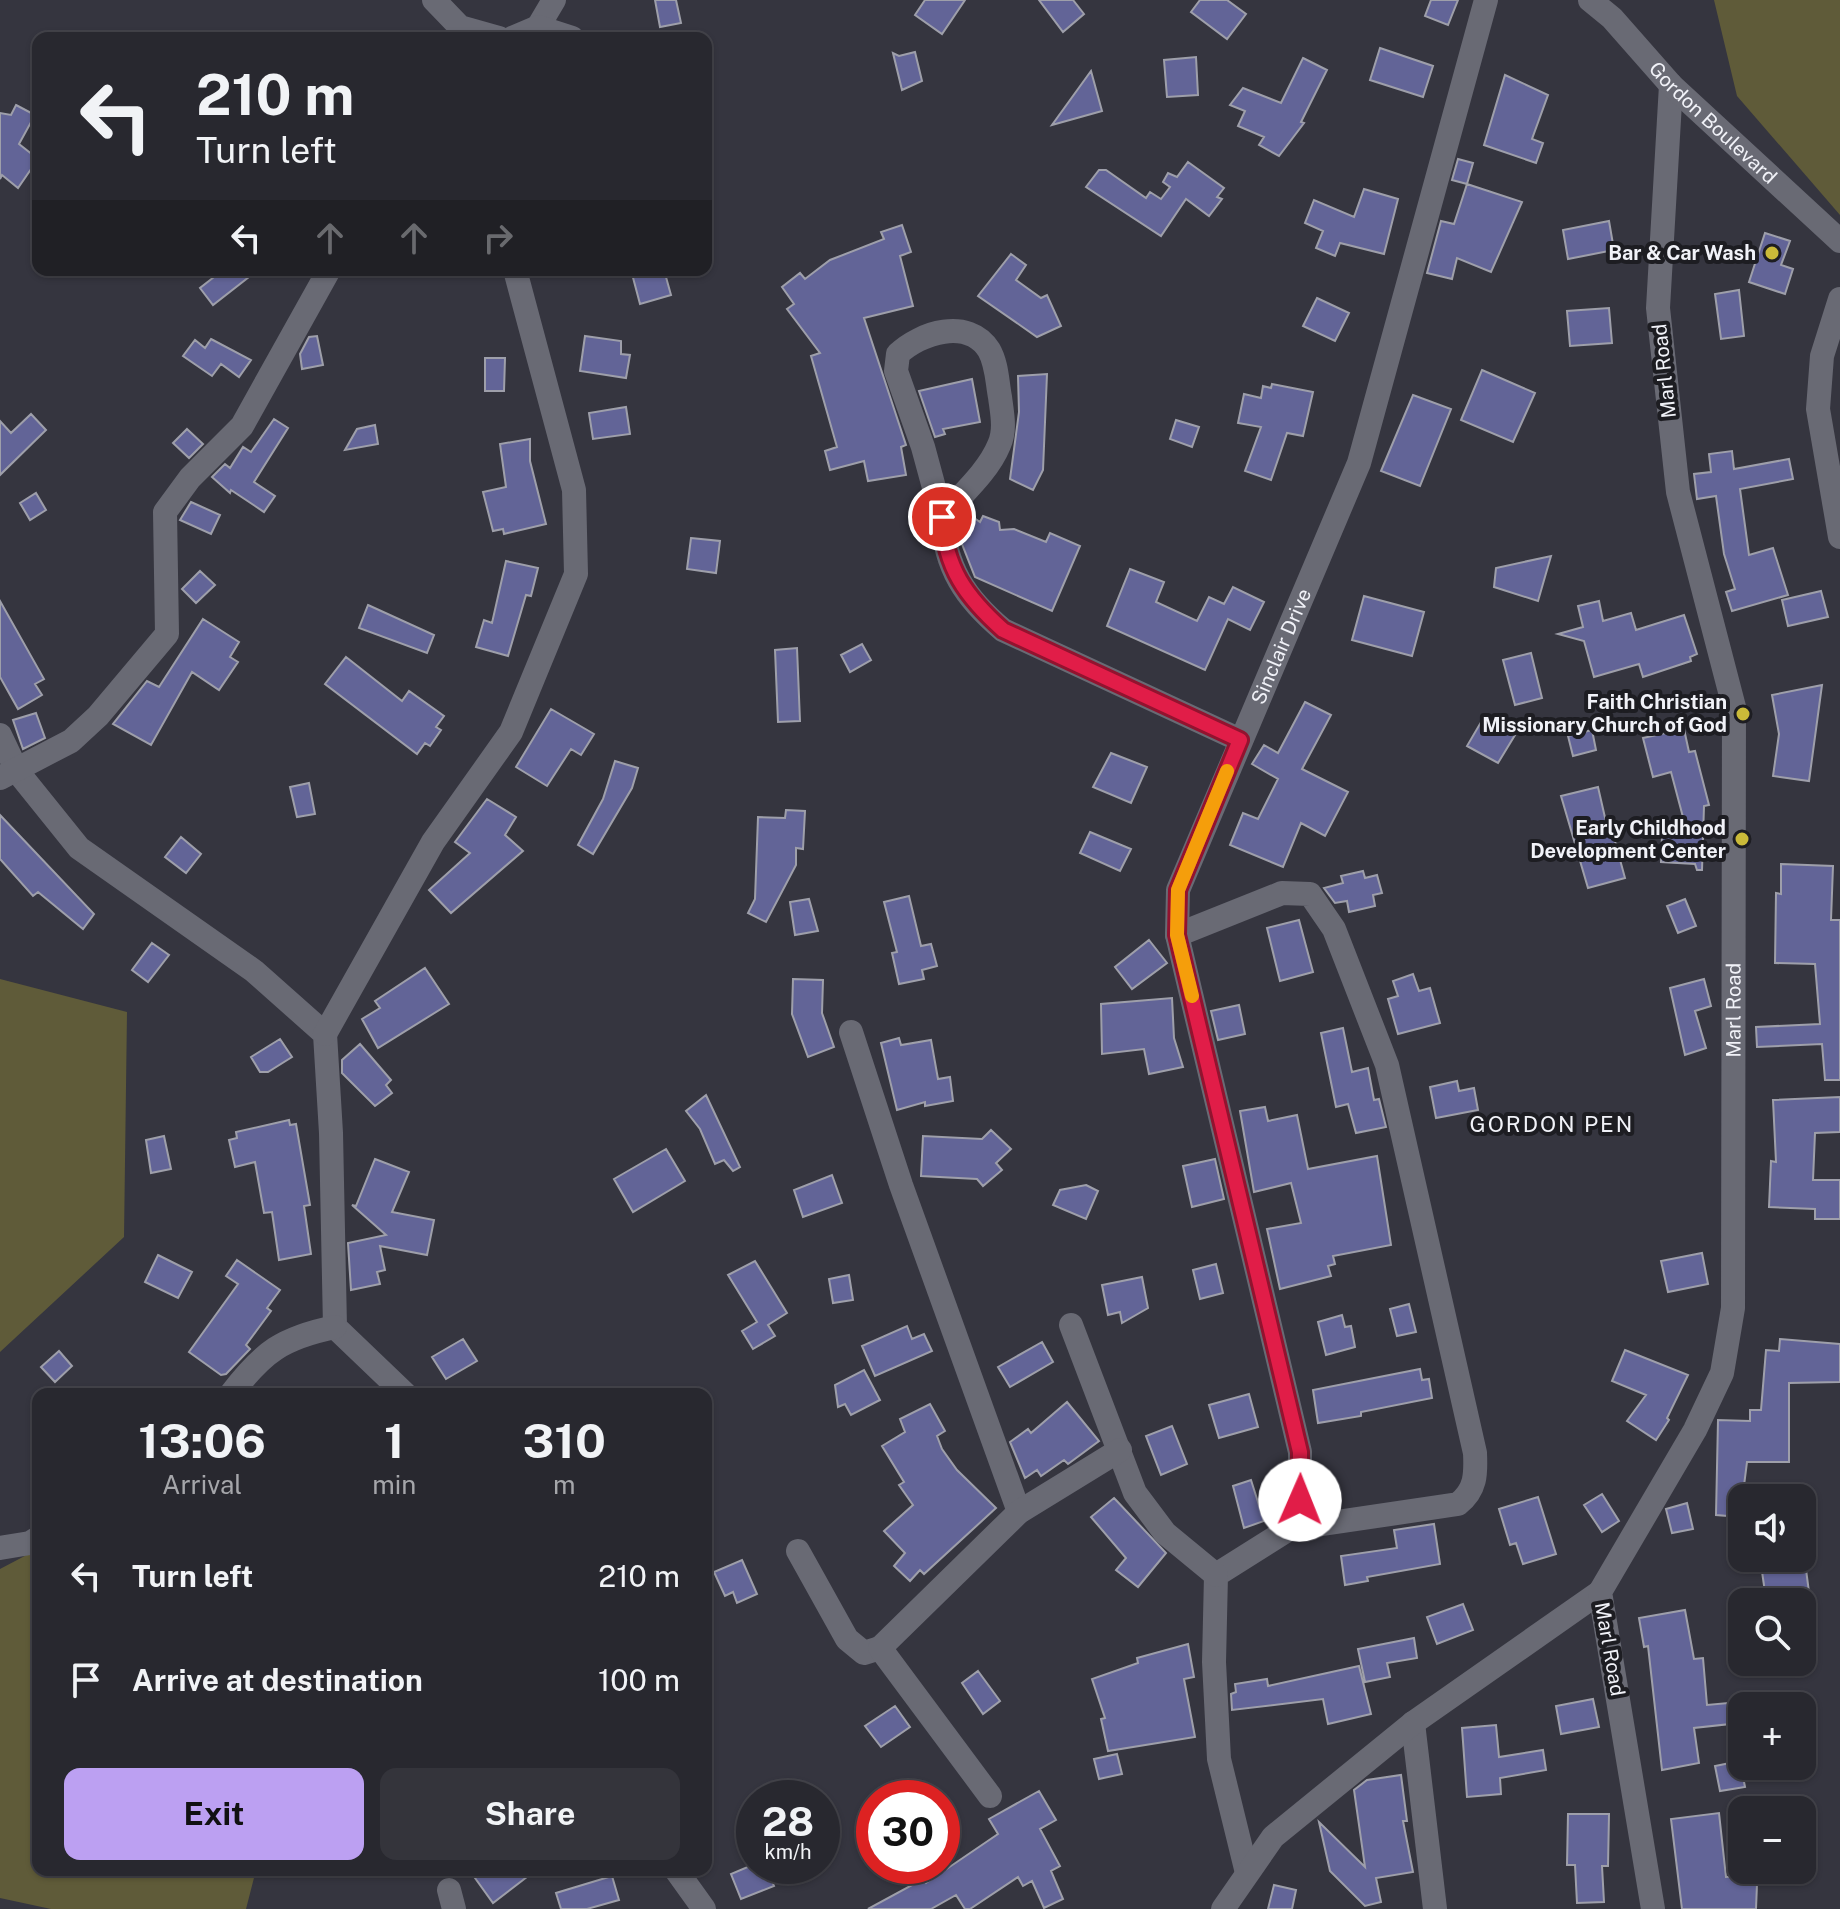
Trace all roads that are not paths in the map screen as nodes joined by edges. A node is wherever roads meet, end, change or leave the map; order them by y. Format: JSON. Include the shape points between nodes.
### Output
{"nodes":[{"id":1,"x":434,"y":0,"type":"edge"},
{"id":2,"x":554,"y":0,"type":"edge"},
{"id":3,"x":1486,"y":0,"type":"edge"},
{"id":4,"x":1590,"y":0,"type":"edge"},
{"id":5,"x":538,"y":27,"type":"junction"},
{"id":6,"x":478,"y":32,"type":"edge"},
{"id":7,"x":526,"y":32,"type":"edge"},
{"id":8,"x":553,"y":32,"type":"edge"},
{"id":9,"x":1671,"y":85,"type":"junction"},
{"id":10,"x":1840,"y":241,"type":"edge"},
{"id":11,"x":326,"y":276,"type":"edge"},
{"id":12,"x":517,"y":276,"type":"edge"},
{"id":13,"x":1840,"y":299,"type":"edge"},
{"id":14,"x":942,"y":517,"type":"junction"},
{"id":15,"x":1840,"y":537,"type":"edge"},
{"id":16,"x":0,"y":735,"type":"edge"},
{"id":17,"x":1240,"y":740,"type":"junction"},
{"id":18,"x":8,"y":774,"type":"edge"},
{"id":19,"x":1177,"y":935,"type":"junction"},
{"id":20,"x":851,"y":1032,"type":"dead end"},
{"id":21,"x":325,"y":1034,"type":"junction"},
{"id":22,"x":1071,"y":1325,"type":"dead end"},
{"id":23,"x":335,"y":1327,"type":"junction"},
{"id":24,"x":236,"y":1388,"type":"edge"},
{"id":25,"x":399,"y":1388,"type":"edge"},
{"id":26,"x":1120,"y":1450,"type":"junction"},
{"id":27,"x":1019,"y":1512,"type":"junction"},
{"id":28,"x":1289,"y":1529,"type":"junction"},
{"id":29,"x":32,"y":1542,"type":"edge"},
{"id":30,"x":0,"y":1548,"type":"edge"},
{"id":31,"x":798,"y":1551,"type":"dead end"},
{"id":32,"x":1216,"y":1575,"type":"junction"},
{"id":33,"x":1600,"y":1592,"type":"junction"},
{"id":34,"x":880,"y":1648,"type":"junction"},
{"id":35,"x":1413,"y":1723,"type":"junction"},
{"id":36,"x":990,"y":1796,"type":"dead end"},
{"id":37,"x":1247,"y":1873,"type":"junction"},
{"id":38,"x":680,"y":1876,"type":"edge"},
{"id":39,"x":704,"y":1909,"type":"edge"},
{"id":40,"x":1223,"y":1909,"type":"edge"},
{"id":41,"x":1435,"y":1909,"type":"edge"},
{"id":42,"x":1653,"y":1909,"type":"edge"}],
"edges":[{"from":1,"to":6,"type":"street","via":[[460,27]]},
{"from":2,"to":5,"type":"street"},
{"from":3,"to":17,"type":"street","name":"Sinclair Drive","via":[[1359,463]]},
{"from":4,"to":9,"type":"street","name":"Gordon Boulevard"},
{"from":5,"to":7,"type":"street"},
{"from":5,"to":8,"type":"street"},
{"from":9,"to":10,"type":"street","name":"Gordon Boulevard"},
{"from":9,"to":33,"type":"street","name":"Marl Road","via":[[1658,308],[1678,492],[1734,707],[1733,1308],[1722,1373],[1695,1430]]},
{"from":11,"to":18,"type":"street","via":[[242,426],[190,478],[165,512],[167,634],[71,741]]},
{"from":12,"to":21,"type":"street","via":[[574,490],[576,574],[511,732],[433,842]]},
{"from":13,"to":15,"type":"street","via":[[1822,356],[1818,409]]},
{"from":14,"to":14,"type":"street","via":[[989,462],[1004,424],[994,360],[977,336],[959,331],[911,341],[898,354],[896,371]]},
{"from":14,"to":17,"type":"street","via":[[944,546],[957,576],[973,604],[1003,630]]},
{"from":16,"to":18,"type":"street"},
{"from":17,"to":19,"type":"street","name":"Sinclair Drive","via":[[1178,890]]},
{"from":18,"to":21,"type":"street","via":[[79,848],[254,971]]},
{"from":19,"to":28,"type":"street","name":"Sinclair Drive","via":[[1300,1452],[1300,1500]]},
{"from":19,"to":28,"type":"street","via":[[1282,893],[1310,894],[1334,929],[1387,1065],[1475,1453],[1476,1475],[1469,1495],[1458,1504]]},
{"from":20,"to":27,"type":"street"},
{"from":21,"to":23,"type":"street"},
{"from":22,"to":26,"type":"street"},
{"from":23,"to":24,"type":"street","via":[[296,1336],[260,1357]]},
{"from":23,"to":25,"type":"street"},
{"from":26,"to":27,"type":"street"},
{"from":26,"to":32,"type":"street","via":[[1135,1493],[1165,1533]]},
{"from":27,"to":34,"type":"street"},
{"from":28,"to":32,"type":"street"},
{"from":29,"to":30,"type":"street"},
{"from":31,"to":34,"type":"street","via":[[847,1639],[864,1653]]},
{"from":32,"to":37,"type":"street","via":[[1219,1759]]},
{"from":33,"to":35,"type":"street"},
{"from":33,"to":42,"type":"street","name":"Marl Road"},
{"from":34,"to":36,"type":"street"},
{"from":35,"to":37,"type":"street","via":[[1273,1837]]},
{"from":35,"to":41,"type":"street"},
{"from":37,"to":40,"type":"street"},
{"from":38,"to":39,"type":"street"}]}
